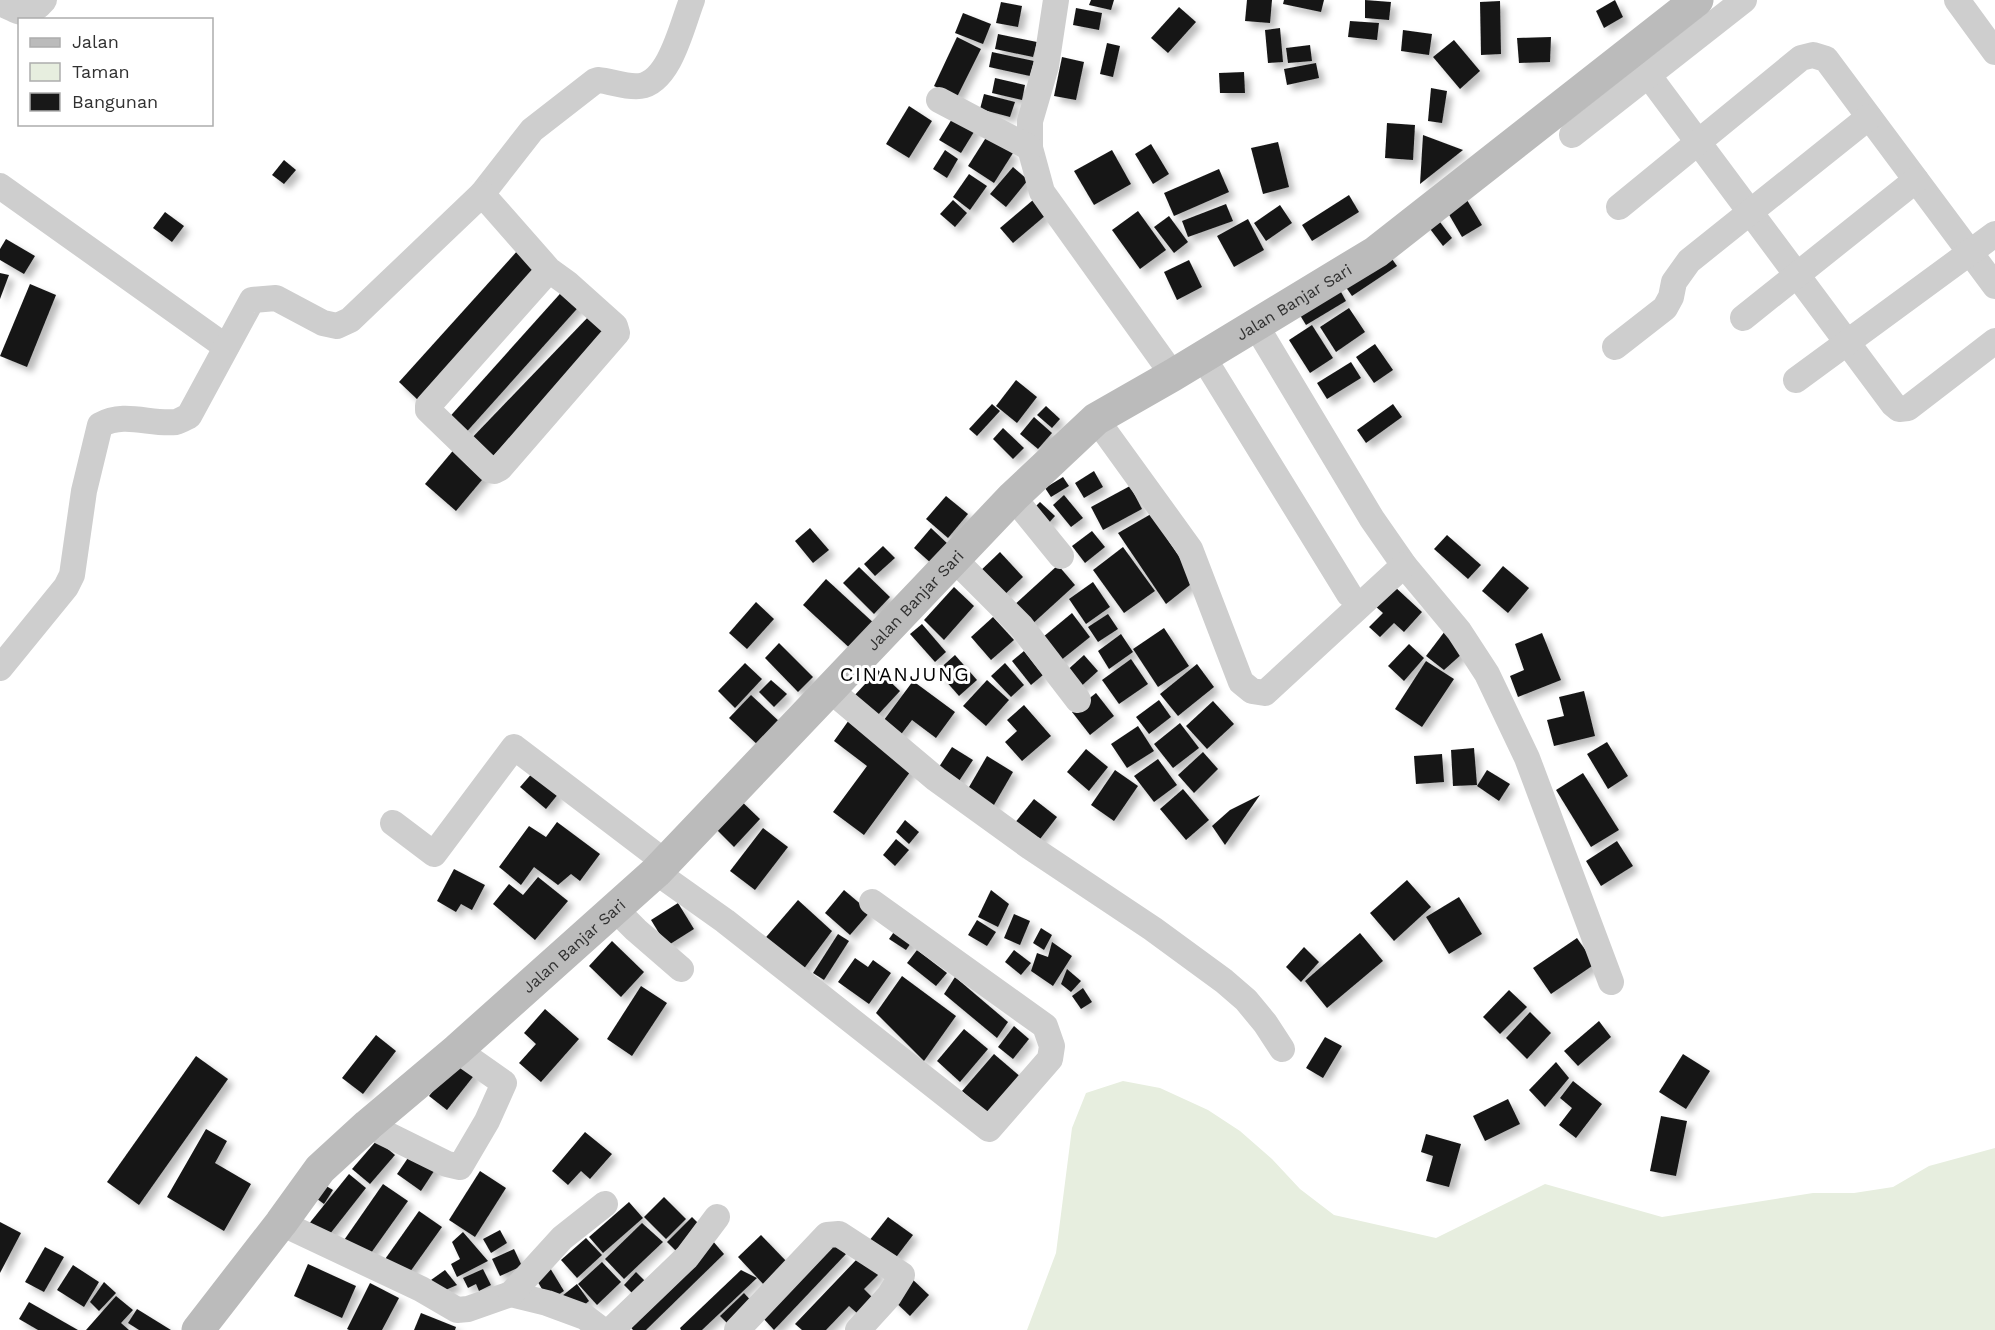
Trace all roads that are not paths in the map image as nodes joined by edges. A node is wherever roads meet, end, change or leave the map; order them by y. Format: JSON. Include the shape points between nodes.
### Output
{"nodes":[{"id":1,"x":44,"y":0,"type":"edge"},
{"id":2,"x":692,"y":0,"type":"edge"},
{"id":3,"x":1056,"y":0,"type":"edge"},
{"id":4,"x":1697,"y":0,"type":"edge"},
{"id":5,"x":1744,"y":0,"type":"edge"},
{"id":6,"x":1957,"y":0,"type":"edge"},
{"id":7,"x":0,"y":3,"type":"edge"},
{"id":8,"x":1994,"y":50,"type":"edge"},
{"id":9,"x":1639,"y":63,"type":"junction"},
{"id":10,"x":939,"y":100,"type":"dead end"},
{"id":11,"x":1869,"y":117,"type":"junction"},
{"id":12,"x":1572,"y":135,"type":"dead end"},
{"id":13,"x":1699,"y":144,"type":"junction"},
{"id":14,"x":1030,"y":148,"type":"junction"},
{"id":15,"x":1916,"y":180,"type":"junction"},
{"id":16,"x":0,"y":186,"type":"edge"},
{"id":17,"x":482,"y":194,"type":"junction"},
{"id":18,"x":1619,"y":207,"type":"dead end"},
{"id":19,"x":1750,"y":213,"type":"junction"},
{"id":20,"x":1995,"y":234,"type":"edge"},
{"id":21,"x":1970,"y":252,"type":"junction"},
{"id":22,"x":549,"y":270,"type":"junction"},
{"id":23,"x":1797,"y":275,"type":"junction"},
{"id":24,"x":1995,"y":286,"type":"edge"},
{"id":25,"x":1743,"y":318,"type":"dead end"},
{"id":26,"x":1256,"y":324,"type":"junction"},
{"id":27,"x":1846,"y":341,"type":"junction"},
{"id":28,"x":1995,"y":341,"type":"edge"},
{"id":29,"x":226,"y":347,"type":"junction"},
{"id":30,"x":1615,"y":347,"type":"dead end"},
{"id":31,"x":1203,"y":357,"type":"junction"},
{"id":32,"x":1173,"y":375,"type":"junction"},
{"id":33,"x":1796,"y":380,"type":"dead end"},
{"id":34,"x":1096,"y":418,"type":"junction"},
{"id":35,"x":1013,"y":497,"type":"junction"},
{"id":36,"x":1061,"y":556,"type":"dead end"},
{"id":37,"x":954,"y":559,"type":"junction"},
{"id":38,"x":1404,"y":566,"type":"junction"},
{"id":39,"x":1349,"y":594,"type":"dead end"},
{"id":40,"x":0,"y":668,"type":"edge"},
{"id":41,"x":830,"y":689,"type":"junction"},
{"id":42,"x":1078,"y":700,"type":"dead end"},
{"id":43,"x":393,"y":823,"type":"dead end"},
{"id":44,"x":661,"y":867,"type":"junction"},
{"id":45,"x":872,"y":902,"type":"dead end"},
{"id":46,"x":615,"y":909,"type":"junction"},
{"id":47,"x":681,"y":969,"type":"dead end"},
{"id":48,"x":1611,"y":982,"type":"dead end"},
{"id":49,"x":1282,"y":1049,"type":"dead end"},
{"id":50,"x":457,"y":1050,"type":"junction"},
{"id":51,"x":368,"y":1125,"type":"junction"},
{"id":52,"x":605,"y":1204,"type":"dead end"},
{"id":53,"x":717,"y":1217,"type":"dead end"},
{"id":54,"x":281,"y":1223,"type":"junction"},
{"id":55,"x":511,"y":1294,"type":"junction"},
{"id":56,"x":198,"y":1330,"type":"edge"},
{"id":57,"x":602,"y":1330,"type":"edge"},
{"id":58,"x":611,"y":1330,"type":"edge"},
{"id":59,"x":736,"y":1330,"type":"edge"},
{"id":60,"x":858,"y":1330,"type":"edge"}],
"edges":[{"from":1,"to":7,"type":"street","via":[[30,13]]},
{"from":2,"to":17,"type":"street","via":[[666,68],[656,79],[642,86],[595,81],[532,130]]},
{"from":3,"to":14,"type":"street","via":[[1046,66],[1030,122]]},
{"from":4,"to":9,"type":"street","name":"Jalan Banjar Sari"},
{"from":5,"to":9,"type":"street"},
{"from":6,"to":8,"type":"street"},
{"from":9,"to":12,"type":"street"},
{"from":9,"to":13,"type":"street"},
{"from":9,"to":26,"type":"street","name":"Jalan Banjar Sari","via":[[1376,252]]},
{"from":10,"to":14,"type":"street"},
{"from":11,"to":13,"type":"street","via":[[1826,59],[1813,55],[1801,58]]},
{"from":11,"to":15,"type":"street"},
{"from":11,"to":19,"type":"street"},
{"from":13,"to":18,"type":"street"},
{"from":13,"to":19,"type":"street"},
{"from":14,"to":32,"type":"street","via":[[1042,192]]},
{"from":15,"to":21,"type":"street"},
{"from":15,"to":23,"type":"street"},
{"from":16,"to":29,"type":"street"},
{"from":17,"to":22,"type":"street"},
{"from":17,"to":29,"type":"street","via":[[350,320],[337,326],[323,323],[276,298],[252,300]]},
{"from":19,"to":23,"type":"street"},
{"from":19,"to":30,"type":"street","via":[[1689,261],[1674,282],[1665,308]]},
{"from":20,"to":21,"type":"street"},
{"from":21,"to":24,"type":"street"},
{"from":21,"to":27,"type":"street"},
{"from":22,"to":22,"type":"street","via":[[428,406],[490,470],[500,468],[618,333],[615,326]]},
{"from":23,"to":25,"type":"street"},
{"from":23,"to":27,"type":"street"},
{"from":26,"to":31,"type":"street","name":"Jalan Banjar Sari"},
{"from":26,"to":38,"type":"street"},
{"from":27,"to":28,"type":"street","via":[[1899,409],[1908,408]]},
{"from":27,"to":33,"type":"street"},
{"from":29,"to":40,"type":"street","via":[[189,416],[177,422],[110,419],[100,425],[84,491],[72,574],[66,587]]},
{"from":31,"to":32,"type":"street","name":"Jalan Banjar Sari"},
{"from":31,"to":39,"type":"street"},
{"from":32,"to":34,"type":"street","name":"Jalan Banjar Sari"},
{"from":34,"to":35,"type":"street","name":"Jalan Banjar Sari"},
{"from":34,"to":38,"type":"street","via":[[1190,549],[1241,682],[1252,691],[1265,693]]},
{"from":35,"to":36,"type":"street"},
{"from":35,"to":37,"type":"street","name":"Jalan Banjar Sari"},
{"from":37,"to":41,"type":"street","name":"Jalan Banjar Sari"},
{"from":37,"to":42,"type":"street","via":[[1021,626]]},
{"from":38,"to":48,"type":"street","via":[[1459,631],[1488,674],[1527,758]]},
{"from":41,"to":44,"type":"street","name":"Jalan Banjar Sari"},
{"from":41,"to":49,"type":"street","via":[[936,779],[1224,981],[1265,1023]]},
{"from":43,"to":44,"type":"street","via":[[434,854],[514,747]]},
{"from":44,"to":45,"type":"street","via":[[989,1129],[1050,1059],[1052,1046],[1045,1026]]},
{"from":44,"to":46,"type":"street","name":"Jalan Banjar Sari"},
{"from":46,"to":47,"type":"street"},
{"from":46,"to":50,"type":"street","name":"Jalan Banjar Sari"},
{"from":50,"to":51,"type":"street","name":"Jalan Banjar Sari"},
{"from":50,"to":51,"type":"street","via":[[504,1083],[460,1167]]},
{"from":51,"to":54,"type":"street","name":"Jalan Banjar Sari","via":[[320,1169]]},
{"from":52,"to":55,"type":"street","via":[[562,1238]]},
{"from":53,"to":58,"type":"street","via":[[687,1257]]},
{"from":54,"to":55,"type":"street","via":[[457,1310]]},
{"from":54,"to":56,"type":"street","name":"Jalan Banjar Sari"},
{"from":55,"to":57,"type":"street","via":[[585,1317]]},
{"from":59,"to":60,"type":"street","via":[[833,1233],[902,1275]]}]}
